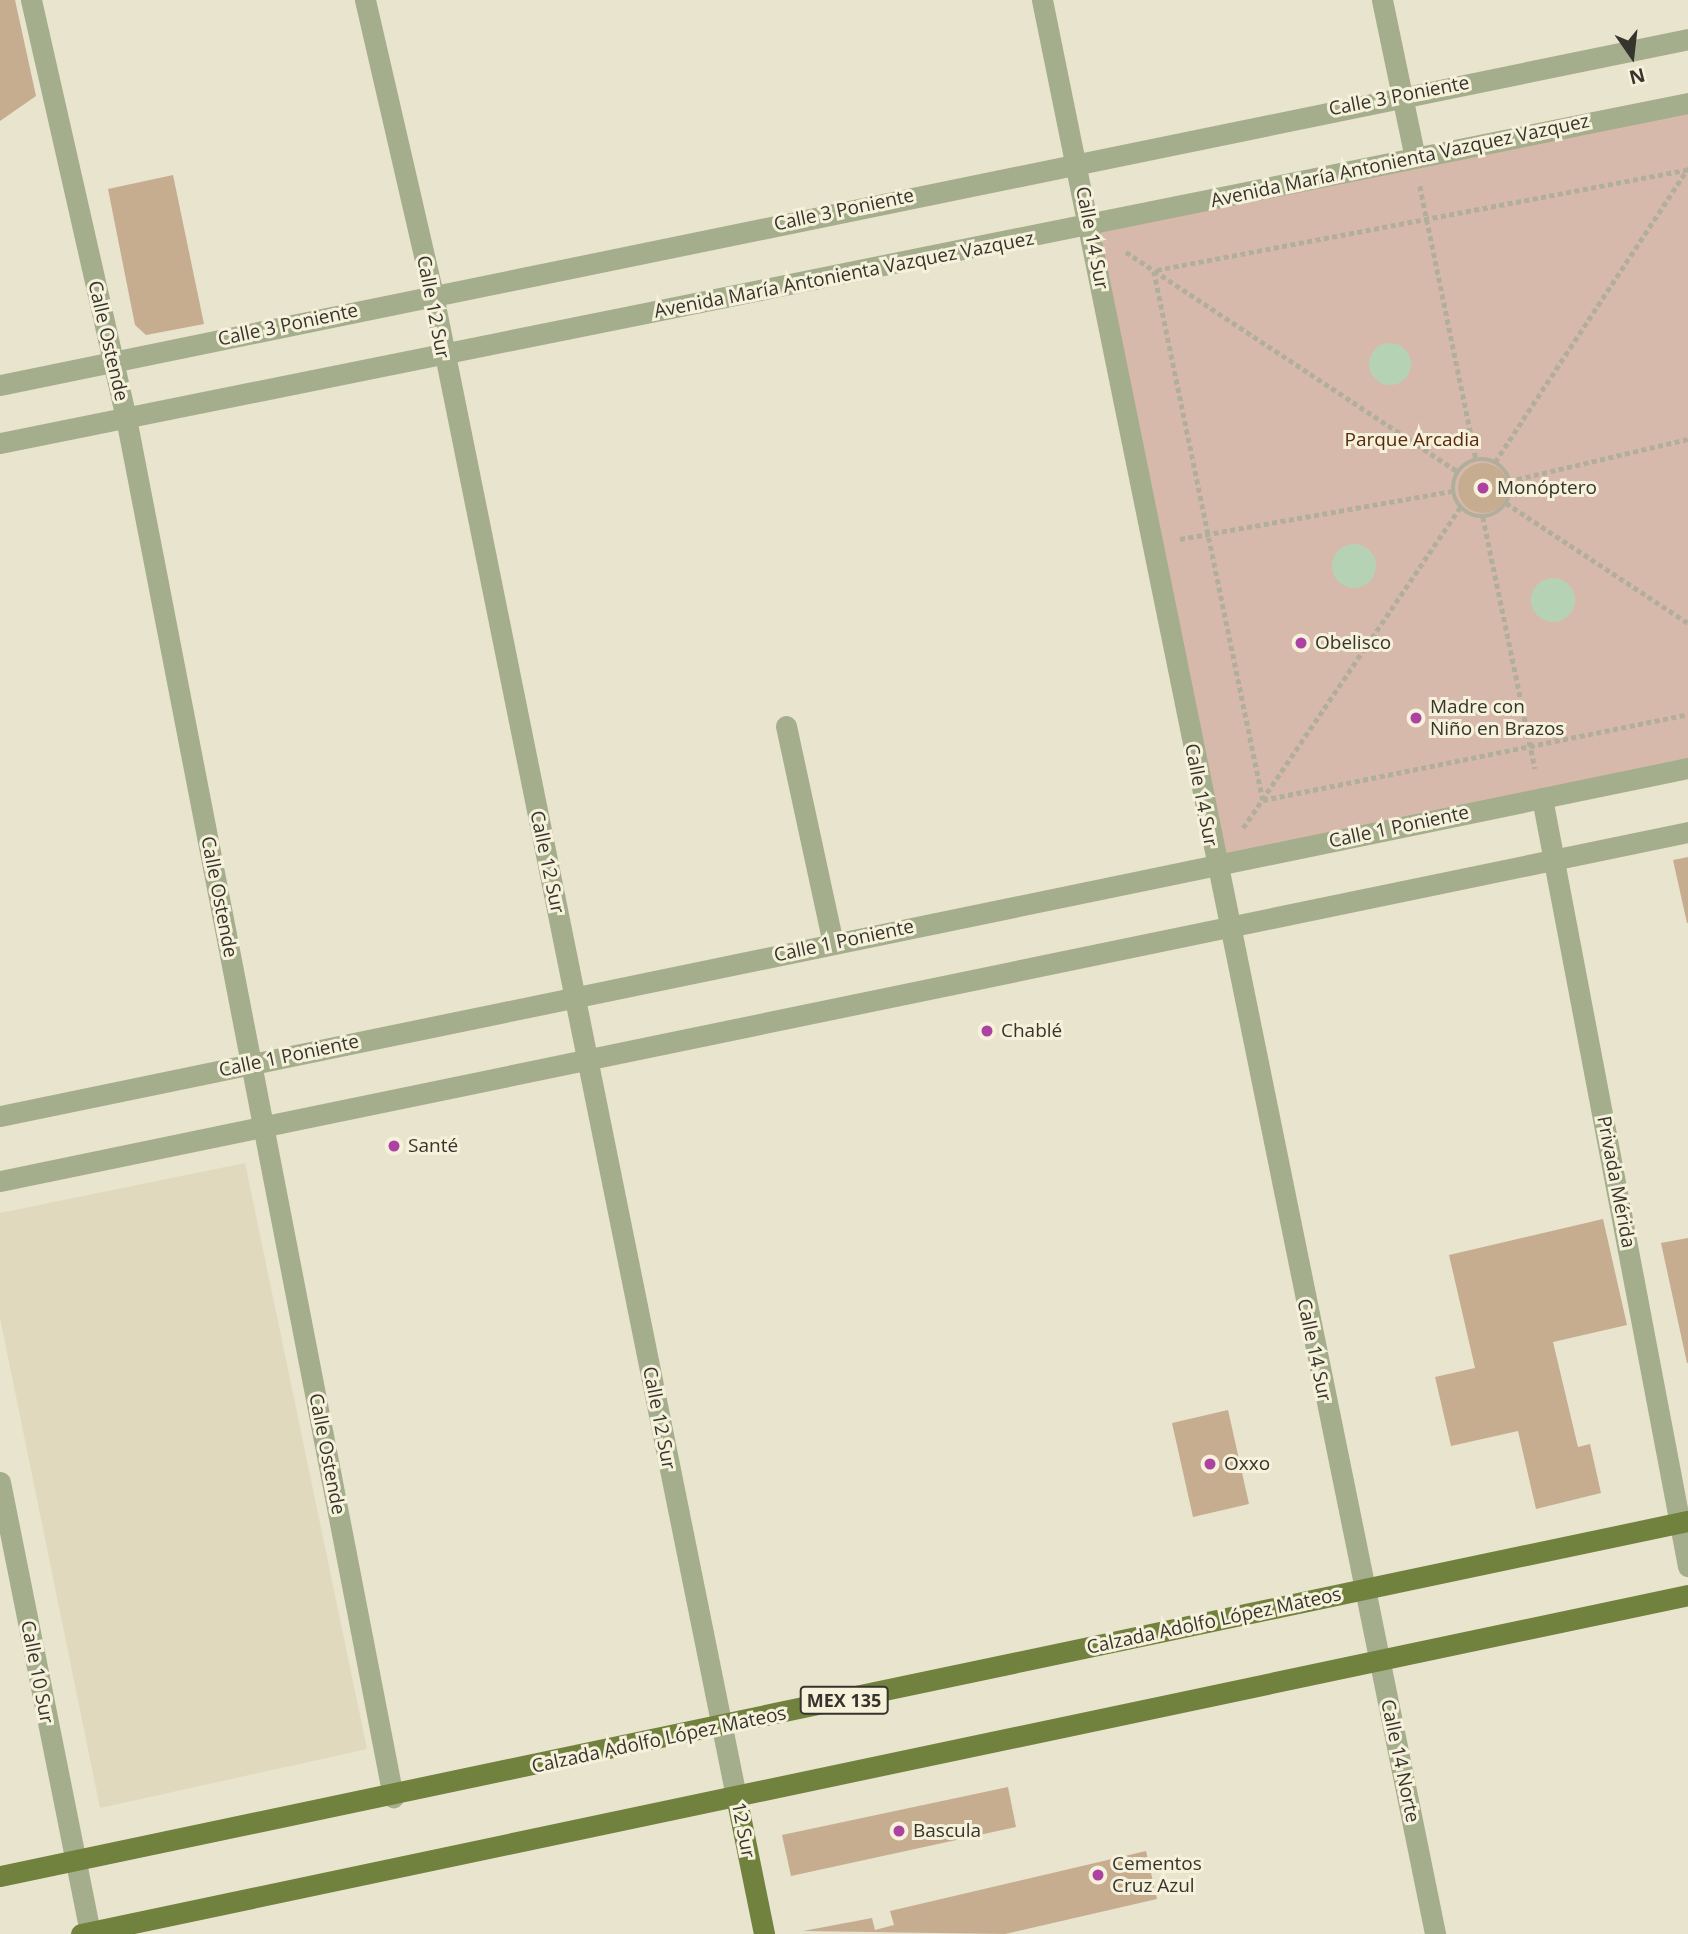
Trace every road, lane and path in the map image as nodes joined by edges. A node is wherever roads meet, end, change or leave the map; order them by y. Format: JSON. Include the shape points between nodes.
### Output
{"nodes":[{"id":1,"x":31,"y":0,"type":"edge"},
{"id":2,"x":365,"y":0,"type":"edge"},
{"id":3,"x":1042,"y":0,"type":"edge"},
{"id":4,"x":1382,"y":0,"type":"edge"},
{"id":5,"x":1688,"y":39,"type":"edge"},
{"id":6,"x":1402,"y":95,"type":"junction"},
{"id":7,"x":1688,"y":103,"type":"edge"},
{"id":8,"x":1415,"y":158,"type":"junction"},
{"id":9,"x":1077,"y":162,"type":"junction"},
{"id":10,"x":1688,"y":169,"type":"edge"},
{"id":11,"x":1427,"y":219,"type":"junction"},
{"id":12,"x":1090,"y":226,"type":"junction"},
{"id":13,"x":1154,"y":271,"type":"junction"},
{"id":14,"x":433,"y":295,"type":"junction"},
{"id":15,"x":443,"y":356,"type":"junction"},
{"id":16,"x":113,"y":362,"type":"junction"},
{"id":17,"x":0,"y":385,"type":"edge"},
{"id":18,"x":126,"y":418,"type":"junction"},
{"id":19,"x":1688,"y":439,"type":"edge"},
{"id":20,"x":0,"y":443,"type":"edge"},
{"id":21,"x":1476,"y":460,"type":"junction"},
{"id":22,"x":1495,"y":462,"type":"junction"},
{"id":23,"x":1458,"y":472,"type":"junction"},
{"id":24,"x":1509,"y":481,"type":"junction"},
{"id":25,"x":1453,"y":491,"type":"junction"},
{"id":26,"x":1506,"y":503,"type":"junction"},
{"id":27,"x":1460,"y":508,"type":"junction"},
{"id":28,"x":1483,"y":517,"type":"junction"},
{"id":29,"x":1208,"y":533,"type":"junction"},
{"id":30,"x":1152,"y":544,"type":"junction"},
{"id":31,"x":1688,"y":623,"type":"edge"},
{"id":32,"x":1688,"y":713,"type":"edge"},
{"id":33,"x":786,"y":726,"type":"dead end"},
{"id":34,"x":1530,"y":746,"type":"junction"},
{"id":35,"x":1688,"y":768,"type":"edge"},
{"id":36,"x":1542,"y":798,"type":"junction"},
{"id":37,"x":1263,"y":800,"type":"junction"},
{"id":38,"x":1688,"y":832,"type":"edge"},
{"id":39,"x":1554,"y":859,"type":"junction"},
{"id":40,"x":1215,"y":865,"type":"junction"},
{"id":41,"x":1228,"y":932,"type":"junction"},
{"id":42,"x":833,"y":944,"type":"junction"},
{"id":43,"x":575,"y":997,"type":"junction"},
{"id":44,"x":252,"y":1063,"type":"junction"},
{"id":45,"x":588,"y":1063,"type":"junction"},
{"id":46,"x":0,"y":1116,"type":"edge"},
{"id":47,"x":265,"y":1128,"type":"junction"},
{"id":48,"x":0,"y":1181,"type":"edge"},
{"id":49,"x":0,"y":1482,"type":"edge"},
{"id":50,"x":1685,"y":1522,"type":"edge"},
{"id":51,"x":1688,"y":1566,"type":"edge"},
{"id":52,"x":1363,"y":1589,"type":"junction"},
{"id":53,"x":1688,"y":1595,"type":"edge"},
{"id":54,"x":1378,"y":1657,"type":"junction"},
{"id":55,"x":721,"y":1726,"type":"junction"},
{"id":56,"x":736,"y":1796,"type":"junction"},
{"id":57,"x":393,"y":1797,"type":"junction"},
{"id":58,"x":75,"y":1862,"type":"junction"},
{"id":59,"x":0,"y":1876,"type":"edge"},
{"id":60,"x":87,"y":1933,"type":"edge"},
{"id":61,"x":764,"y":1934,"type":"edge"},
{"id":62,"x":1435,"y":1934,"type":"edge"}],
"edges":[{"from":1,"to":16,"type":"street","name":"Calle Ostende"},
{"from":2,"to":14,"type":"street","name":"Calle 12 Sur"},
{"from":3,"to":9,"type":"street","name":"Calle 14 Sur"},
{"from":4,"to":6,"type":"street"},
{"from":5,"to":6,"type":"street","name":"Calle 3 Poniente"},
{"from":6,"to":8,"type":"street"},
{"from":6,"to":9,"type":"street","name":"Calle 3 Poniente"},
{"from":7,"to":8,"type":"street","name":"Avenida María Antonienta Vazquez Vazquez"},
{"from":8,"to":11,"type":"path"},
{"from":8,"to":12,"type":"street","name":"Avenida María Antonienta Vazquez Vazquez"},
{"from":9,"to":12,"type":"street","name":"Calle 14 Sur"},
{"from":9,"to":14,"type":"street","name":"Calle 3 Poniente"},
{"from":10,"to":11,"type":"path"},
{"from":10,"to":22,"type":"path"},
{"from":11,"to":13,"type":"path"},
{"from":11,"to":21,"type":"path"},
{"from":12,"to":13,"type":"path"},
{"from":12,"to":15,"type":"street","name":"Avenida María Antonienta Vazquez Vazquez"},
{"from":12,"to":30,"type":"street","name":"Calle 14 Sur"},
{"from":13,"to":23,"type":"path"},
{"from":13,"to":29,"type":"path"},
{"from":14,"to":15,"type":"street","name":"Calle 12 Sur"},
{"from":14,"to":16,"type":"street","name":"Calle 3 Poniente"},
{"from":15,"to":18,"type":"street","name":"Avenida María Antonienta Vazquez Vazquez"},
{"from":15,"to":43,"type":"street","name":"Calle 12 Sur"},
{"from":16,"to":17,"type":"street","name":"Calle 3 Poniente"},
{"from":16,"to":18,"type":"street","name":"Calle Ostende"},
{"from":18,"to":20,"type":"street","name":"Avenida María Antonienta Vazquez Vazquez"},
{"from":18,"to":44,"type":"street","name":"Calle Ostende"},
{"from":19,"to":24,"type":"path"},
{"from":21,"to":22,"type":"path"},
{"from":21,"to":23,"type":"path"},
{"from":22,"to":24,"type":"path"},
{"from":23,"to":25,"type":"path"},
{"from":24,"to":26,"type":"path"},
{"from":25,"to":27,"type":"path"},
{"from":25,"to":29,"type":"path"},
{"from":26,"to":28,"type":"path"},
{"from":26,"to":31,"type":"path"},
{"from":27,"to":28,"type":"path"},
{"from":27,"to":37,"type":"path"},
{"from":28,"to":34,"type":"path"},
{"from":29,"to":30,"type":"path"},
{"from":29,"to":37,"type":"path"},
{"from":30,"to":40,"type":"street","name":"Calle 14 Sur"},
{"from":32,"to":34,"type":"path"},
{"from":33,"to":42,"type":"street"},
{"from":34,"to":36,"type":"path"},
{"from":34,"to":37,"type":"path"},
{"from":35,"to":36,"type":"street","name":"Calle 1 Poniente"},
{"from":36,"to":39,"type":"street","name":"Privada Mérida"},
{"from":36,"to":40,"type":"street","name":"Calle 1 Poniente"},
{"from":37,"to":40,"type":"path"},
{"from":38,"to":39,"type":"street"},
{"from":39,"to":41,"type":"street"},
{"from":39,"to":50,"type":"street","name":"Privada Mérida"},
{"from":40,"to":41,"type":"street","name":"Calle 14 Sur"},
{"from":40,"to":42,"type":"street","name":"Calle 1 Poniente"},
{"from":41,"to":45,"type":"street"},
{"from":41,"to":52,"type":"street","name":"Calle 14 Sur"},
{"from":42,"to":43,"type":"street","name":"Calle 1 Poniente"},
{"from":43,"to":44,"type":"street","name":"Calle 1 Poniente"},
{"from":43,"to":45,"type":"street","name":"Calle 12 Sur"},
{"from":44,"to":46,"type":"street","name":"Calle 1 Poniente"},
{"from":44,"to":47,"type":"street","name":"Calle Ostende"},
{"from":45,"to":47,"type":"street"},
{"from":45,"to":55,"type":"street","name":"Calle 12 Sur"},
{"from":47,"to":48,"type":"street"},
{"from":47,"to":57,"type":"street","name":"Calle Ostende"},
{"from":49,"to":58,"type":"street","name":"Calle 10 Sur"},
{"from":50,"to":51,"type":"street","name":"Privada Mérida"},
{"from":50,"to":52,"type":"main road","name":"Calzada Adolfo López Mateos","number":"MEX 135"},
{"from":52,"to":54,"type":"street","name":"Calle 14 Norte"},
{"from":52,"to":55,"type":"main road","name":"Calzada Adolfo López Mateos","number":"MEX 135"},
{"from":53,"to":54,"type":"main road"},
{"from":54,"to":56,"type":"main road"},
{"from":54,"to":62,"type":"street","name":"Calle 14 Norte"},
{"from":55,"to":56,"type":"street","name":"12 Sur"},
{"from":55,"to":57,"type":"main road","name":"Calzada Adolfo López Mateos","number":"MEX 135"},
{"from":56,"to":60,"type":"main road"},
{"from":56,"to":61,"type":"main road","name":"12 Sur"},
{"from":57,"to":58,"type":"main road","name":"Calzada Adolfo López Mateos","number":"MEX 135"},
{"from":58,"to":59,"type":"main road","name":"Calzada Adolfo López Mateos","number":"MEX 135"},
{"from":58,"to":60,"type":"street","name":"Calle 10 Sur"}]}
